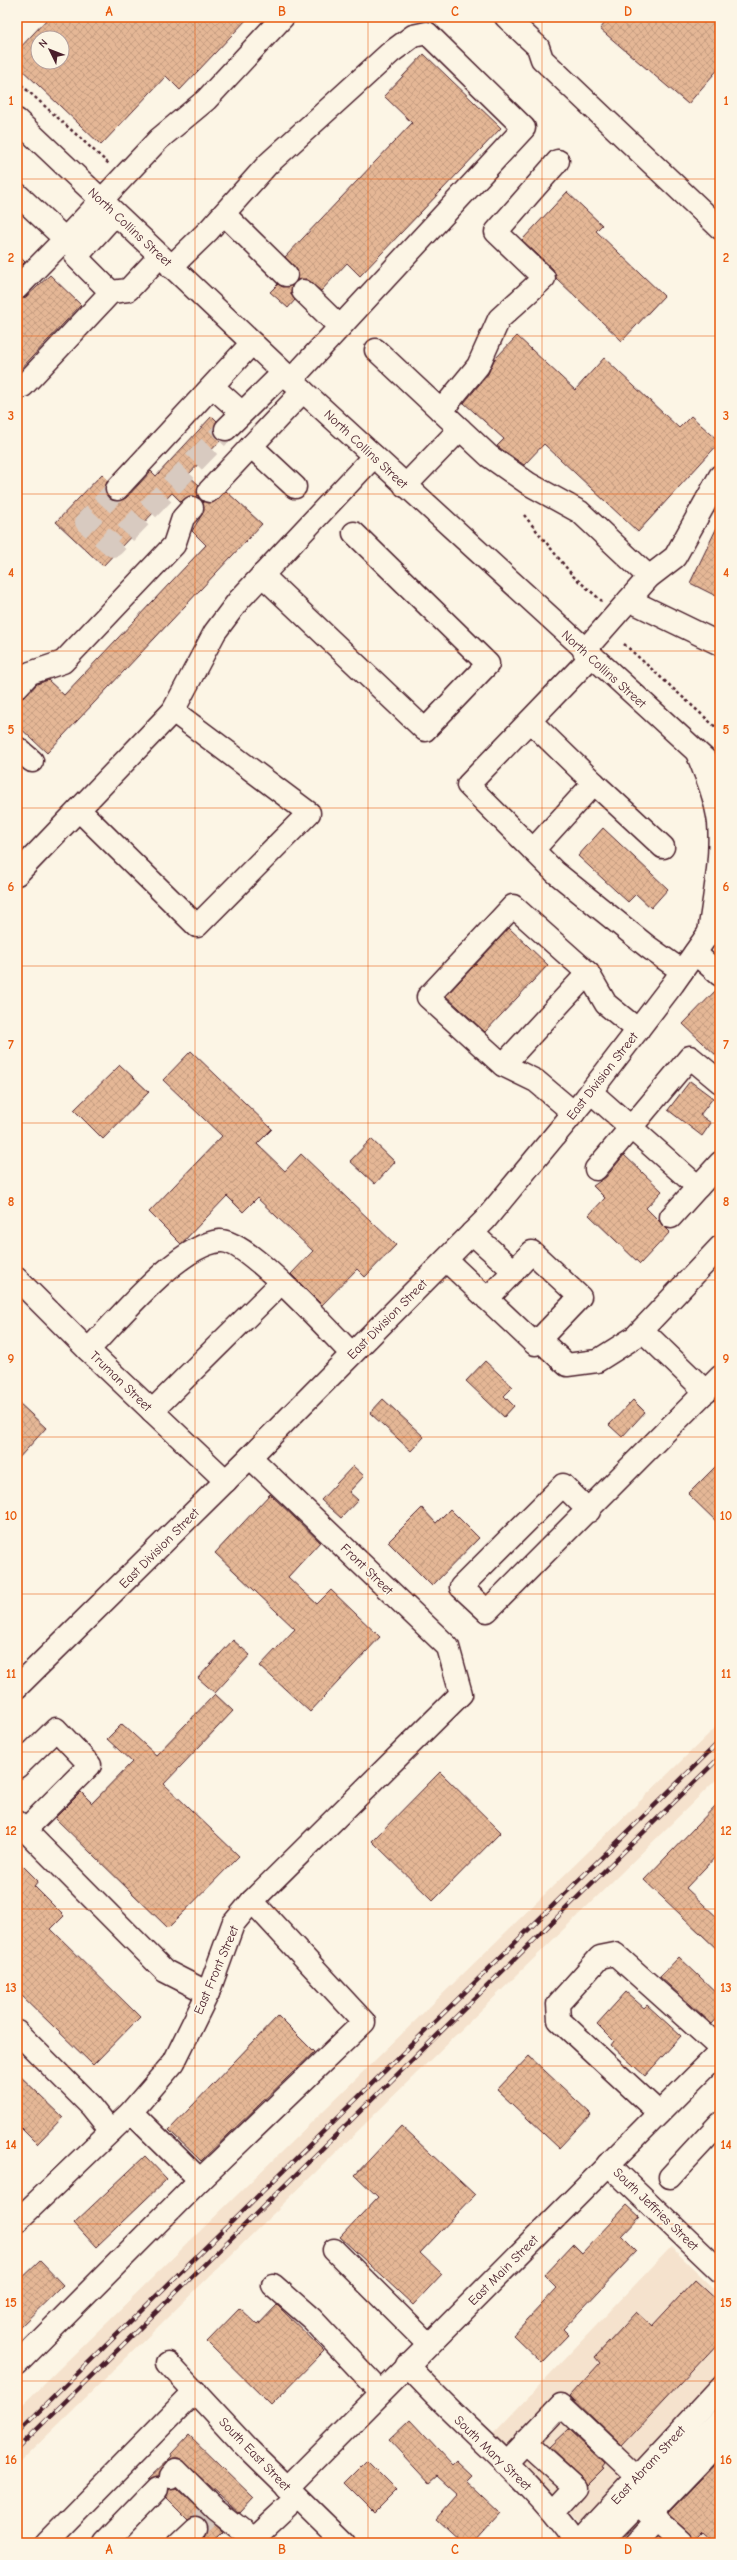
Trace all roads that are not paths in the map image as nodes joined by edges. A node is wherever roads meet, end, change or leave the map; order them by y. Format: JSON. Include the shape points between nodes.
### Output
{"nodes":[{"id":1,"x":283,"y":17,"type":"edge"},
{"id":2,"x":506,"y":17,"type":"edge"},
{"id":3,"x":17,"y":120,"type":"edge"},
{"id":4,"x":558,"y":161,"type":"dead end"},
{"id":5,"x":17,"y":194,"type":"edge"},
{"id":6,"x":108,"y":207,"type":"junction"},
{"id":7,"x":224,"y":214,"type":"junction"},
{"id":8,"x":720,"y":228,"type":"edge"},
{"id":9,"x":65,"y":239,"type":"junction"},
{"id":10,"x":166,"y":261,"type":"junction"},
{"id":11,"x":286,"y":275,"type":"dead end"},
{"id":12,"x":17,"y":288,"type":"edge"},
{"id":13,"x":303,"y":291,"type":"dead end"},
{"id":14,"x":111,"y":292,"type":"junction"},
{"id":15,"x":340,"y":326,"type":"junction"},
{"id":16,"x":252,"y":343,"type":"junction"},
{"id":17,"x":376,"y":350,"type":"dead end"},
{"id":18,"x":292,"y":381,"type":"junction"},
{"id":19,"x":213,"y":387,"type":"junction"},
{"id":20,"x":17,"y":388,"type":"edge"},
{"id":21,"x":441,"y":411,"type":"junction"},
{"id":22,"x":241,"y":412,"type":"junction"},
{"id":23,"x":226,"y":429,"type":"tunnel mouth"},
{"id":24,"x":460,"y":429,"type":"junction"},
{"id":25,"x":251,"y":446,"type":"junction"},
{"id":26,"x":374,"y":456,"type":"junction"},
{"id":27,"x":720,"y":476,"type":"edge"},
{"id":28,"x":406,"y":486,"type":"junction"},
{"id":29,"x":296,"y":487,"type":"dead end"},
{"id":30,"x":117,"y":488,"type":"tunnel mouth"},
{"id":31,"x":208,"y":491,"type":"dead end"},
{"id":32,"x":192,"y":508,"type":"dead end"},
{"id":33,"x":354,"y":533,"type":"dead end"},
{"id":34,"x":262,"y":576,"type":"junction"},
{"id":35,"x":649,"y":577,"type":"junction"},
{"id":36,"x":629,"y":600,"type":"junction"},
{"id":37,"x":720,"y":644,"type":"edge"},
{"id":38,"x":588,"y":654,"type":"junction"},
{"id":39,"x":17,"y":686,"type":"edge"},
{"id":40,"x":173,"y":711,"type":"junction"},
{"id":41,"x":530,"y":721,"type":"junction"},
{"id":42,"x":698,"y":754,"type":"junction"},
{"id":43,"x":720,"y":757,"type":"edge"},
{"id":44,"x":720,"y":773,"type":"edge"},
{"id":45,"x":594,"y":783,"type":"junction"},
{"id":46,"x":79,"y":810,"type":"junction"},
{"id":47,"x":663,"y":847,"type":"dead end"},
{"id":48,"x":533,"y":850,"type":"junction"},
{"id":49,"x":17,"y":874,"type":"edge"},
{"id":50,"x":716,"y":925,"type":"edge"},
{"id":51,"x":695,"y":953,"type":"junction"},
{"id":52,"x":682,"y":971,"type":"junction"},
{"id":53,"x":588,"y":973,"type":"junction"},
{"id":54,"x":720,"y":974,"type":"edge"},
{"id":55,"x":638,"y":1030,"type":"junction"},
{"id":56,"x":503,"y":1065,"type":"junction"},
{"id":57,"x":720,"y":1082,"type":"edge"},
{"id":58,"x":590,"y":1092,"type":"junction"},
{"id":59,"x":574,"y":1112,"type":"junction"},
{"id":60,"x":631,"y":1128,"type":"junction"},
{"id":61,"x":720,"y":1163,"type":"edge"},
{"id":62,"x":596,"y":1169,"type":"dead end"},
{"id":63,"x":698,"y":1187,"type":"junction"},
{"id":64,"x":671,"y":1217,"type":"dead end"},
{"id":65,"x":472,"y":1232,"type":"junction"},
{"id":66,"x":720,"y":1247,"type":"edge"},
{"id":67,"x":446,"y":1260,"type":"junction"},
{"id":68,"x":514,"y":1271,"type":"junction"},
{"id":69,"x":17,"y":1278,"type":"edge"},
{"id":70,"x":281,"y":1283,"type":"junction"},
{"id":71,"x":488,"y":1299,"type":"junction"},
{"id":72,"x":642,"y":1330,"type":"junction"},
{"id":73,"x":539,"y":1339,"type":"junction"},
{"id":74,"x":88,"y":1350,"type":"junction"},
{"id":75,"x":352,"y":1354,"type":"junction"},
{"id":76,"x":713,"y":1384,"type":"edge"},
{"id":77,"x":152,"y":1410,"type":"junction"},
{"id":78,"x":250,"y":1457,"type":"junction"},
{"id":79,"x":226,"y":1481,"type":"junction"},
{"id":80,"x":589,"y":1511,"type":"junction"},
{"id":81,"x":18,"y":1684,"type":"edge"},
{"id":82,"x":461,"y":1694,"type":"joint"},
{"id":83,"x":17,"y":1767,"type":"edge"},
{"id":84,"x":21,"y":1826,"type":"edge"},
{"id":85,"x":252,"y":1901,"type":"junction"},
{"id":86,"x":208,"y":1993,"type":"junction"},
{"id":87,"x":17,"y":2032,"type":"edge"},
{"id":88,"x":720,"y":2048,"type":"edge"},
{"id":89,"x":720,"y":2052,"type":"edge"},
{"id":90,"x":131,"y":2112,"type":"junction"},
{"id":91,"x":659,"y":2113,"type":"junction"},
{"id":92,"x":720,"y":2123,"type":"edge"},
{"id":93,"x":111,"y":2131,"type":"junction"},
{"id":94,"x":608,"y":2164,"type":"junction"},
{"id":95,"x":670,"y":2177,"type":"dead end"},
{"id":96,"x":200,"y":2180,"type":"junction"},
{"id":97,"x":21,"y":2210,"type":"edge"},
{"id":98,"x":334,"y":2250,"type":"dead end"},
{"id":99,"x":720,"y":2271,"type":"edge"},
{"id":100,"x":273,"y":2285,"type":"dead end"},
{"id":101,"x":428,"y":2344,"type":"junction"},
{"id":102,"x":168,"y":2363,"type":"dead end"},
{"id":103,"x":17,"y":2364,"type":"edge"},
{"id":104,"x":407,"y":2365,"type":"junction"},
{"id":105,"x":720,"y":2388,"type":"edge"},
{"id":106,"x":195,"y":2391,"type":"junction"},
{"id":107,"x":381,"y":2392,"type":"junction"},
{"id":108,"x":720,"y":2420,"type":"edge"},
{"id":109,"x":720,"y":2441,"type":"edge"},
{"id":110,"x":525,"y":2442,"type":"junction"},
{"id":111,"x":505,"y":2464,"type":"junction"},
{"id":112,"x":638,"y":2477,"type":"junction"},
{"id":113,"x":292,"y":2493,"type":"junction"},
{"id":114,"x":554,"y":2512,"type":"junction"},
{"id":115,"x":648,"y":2513,"type":"junction"},
{"id":116,"x":206,"y":2518,"type":"junction"},
{"id":117,"x":611,"y":2539,"type":"edge"},
{"id":118,"x":251,"y":2541,"type":"edge"},
{"id":119,"x":46,"y":2543,"type":"edge"},
{"id":120,"x":105,"y":2543,"type":"edge"},
{"id":121,"x":179,"y":2543,"type":"edge"},
{"id":122,"x":344,"y":2543,"type":"edge"},
{"id":123,"x":576,"y":2543,"type":"edge"},
{"id":124,"x":636,"y":2543,"type":"edge"},
{"id":125,"x":681,"y":2543,"type":"edge"}],
"edges":[{"from":1,"to":6,"type":"street","via":[[206,100],[159,139],[123,177]]},
{"from":2,"to":8,"type":"street","via":[[538,47],[542,59]]},
{"from":3,"to":6,"type":"street","name":"North Collins Street"},
{"from":4,"to":21,"type":"street","via":[[496,232],[544,278],[499,319],[478,366]]},
{"from":5,"to":9,"type":"street"},
{"from":6,"to":9,"type":"street"},
{"from":6,"to":10,"type":"street","name":"North Collins Street"},
{"from":6,"to":14,"type":"street","via":[[76,257]]},
{"from":7,"to":10,"type":"street"},
{"from":7,"to":11,"type":"street"},
{"from":7,"to":15,"type":"street","via":[[268,164],[390,53],[413,36],[427,33],[433,38],[524,128]]},
{"from":9,"to":12,"type":"street"},
{"from":10,"to":14,"type":"street","via":[[128,290]]},
{"from":10,"to":16,"type":"street","name":"North Collins Street"},
{"from":13,"to":15,"type":"street"},
{"from":14,"to":20,"type":"street","via":[[23,386]]},
{"from":15,"to":18,"type":"street"},
{"from":16,"to":18,"type":"street","name":"North Collins Street"},
{"from":16,"to":19,"type":"street"},
{"from":17,"to":21,"type":"street"},
{"from":18,"to":22,"type":"street"},
{"from":18,"to":25,"type":"street"},
{"from":18,"to":26,"type":"street","name":"North Collins Street"},
{"from":19,"to":22,"type":"street"},
{"from":19,"to":30,"type":"street"},
{"from":21,"to":24,"type":"street"},
{"from":22,"to":23,"type":"street"},
{"from":24,"to":28,"type":"street"},
{"from":24,"to":35,"type":"street","via":[[488,456],[529,484],[580,512]]},
{"from":25,"to":29,"type":"street"},
{"from":25,"to":31,"type":"street"},
{"from":26,"to":28,"type":"street","name":"North Collins Street"},
{"from":26,"to":34,"type":"street"},
{"from":27,"to":35,"type":"street","via":[[675,557]]},
{"from":28,"to":38,"type":"street","name":"North Collins Street"},
{"from":32,"to":39,"type":"street","via":[[183,518],[174,545],[63,662],[30,673]]},
{"from":33,"to":34,"type":"street","via":[[488,664],[424,730]]},
{"from":34,"to":40,"type":"street","via":[[214,632]]},
{"from":35,"to":36,"type":"street"},
{"from":36,"to":37,"type":"street"},
{"from":36,"to":38,"type":"street"},
{"from":38,"to":41,"type":"street"},
{"from":38,"to":42,"type":"street","name":"North Collins Street"},
{"from":40,"to":46,"type":"street"},
{"from":40,"to":46,"type":"street","via":[[309,813],[197,926]]},
{"from":41,"to":45,"type":"street"},
{"from":41,"to":48,"type":"street","via":[[468,785]]},
{"from":42,"to":43,"type":"street"},
{"from":42,"to":44,"type":"street","name":"North Collins Street"},
{"from":42,"to":50,"type":"street","via":[[712,792],[719,823]]},
{"from":45,"to":47,"type":"street"},
{"from":45,"to":48,"type":"street"},
{"from":46,"to":49,"type":"street"},
{"from":48,"to":52,"type":"street","via":[[555,872]]},
{"from":50,"to":51,"type":"street","name":"East Division Street"},
{"from":51,"to":52,"type":"street","name":"East Division Street"},
{"from":51,"to":54,"type":"street"},
{"from":52,"to":55,"type":"street","name":"East Division Street"},
{"from":53,"to":55,"type":"street","via":[[606,1004]]},
{"from":53,"to":56,"type":"street"},
{"from":53,"to":56,"type":"street","via":[[513,906],[428,997]]},
{"from":55,"to":58,"type":"street","name":"East Division Street"},
{"from":56,"to":59,"type":"street","via":[[536,1081]]},
{"from":57,"to":60,"type":"street","via":[[690,1057]]},
{"from":58,"to":59,"type":"street","name":"East Division Street"},
{"from":58,"to":60,"type":"street"},
{"from":59,"to":65,"type":"street","name":"East Division Street"},
{"from":60,"to":62,"type":"street"},
{"from":60,"to":63,"type":"street"},
{"from":61,"to":63,"type":"street"},
{"from":63,"to":64,"type":"street"},
{"from":65,"to":67,"type":"street","name":"East Division Street"},
{"from":65,"to":68,"type":"street"},
{"from":66,"to":72,"type":"street"},
{"from":67,"to":71,"type":"street"},
{"from":67,"to":75,"type":"street","name":"East Division Street"},
{"from":68,"to":71,"type":"street"},
{"from":68,"to":73,"type":"street","via":[[532,1252],[580,1297]]},
{"from":69,"to":74,"type":"street","name":"Truman Street"},
{"from":70,"to":74,"type":"street","via":[[262,1264],[239,1247],[221,1241],[201,1246],[171,1266]]},
{"from":70,"to":75,"type":"street"},
{"from":70,"to":77,"type":"street"},
{"from":71,"to":73,"type":"street","via":[[535,1344]]},
{"from":72,"to":73,"type":"street","via":[[597,1361],[567,1365]]},
{"from":72,"to":76,"type":"street"},
{"from":74,"to":77,"type":"street","name":"Truman Street"},
{"from":75,"to":78,"type":"street","name":"East Division Street"},
{"from":76,"to":80,"type":"street"},
{"from":77,"to":79,"type":"street","name":"Truman Street"},
{"from":78,"to":79,"type":"street","name":"East Division Street"},
{"from":78,"to":82,"type":"street","name":"Front Street","via":[[448,1647]]},
{"from":79,"to":81,"type":"street","name":"East Division Street"},
{"from":80,"to":80,"type":"street","via":[[487,1611],[461,1587],[563,1485]]},
{"from":82,"to":85,"type":"street","name":"East Front Street"},
{"from":83,"to":84,"type":"street","via":[[56,1729],[90,1765]]},
{"from":84,"to":86,"type":"street","via":[[165,1971]]},
{"from":85,"to":86,"type":"street","name":"East Front Street","via":[[233,1924]]},
{"from":85,"to":96,"type":"street","via":[[364,2022]]},
{"from":86,"to":90,"type":"street","name":"East Front Street","via":[[174,2062]]},
{"from":87,"to":93,"type":"street","via":[[91,2106]]},
{"from":88,"to":91,"type":"street","via":[[615,1954],[600,1957],[558,2004],[559,2020]]},
{"from":89,"to":91,"type":"street","name":"East Main Street"},
{"from":90,"to":93,"type":"street","name":"East Front Street"},
{"from":90,"to":96,"type":"street"},
{"from":91,"to":94,"type":"street","name":"East Main Street"},
{"from":92,"to":95,"type":"street"},
{"from":93,"to":97,"type":"street","name":"East Front Street"},
{"from":94,"to":99,"type":"street","name":"South Jeffries Street"},
{"from":94,"to":101,"type":"street","name":"East Main Street"},
{"from":96,"to":103,"type":"street"},
{"from":98,"to":101,"type":"street"},
{"from":100,"to":107,"type":"street","via":[[312,2319]]},
{"from":101,"to":104,"type":"street","name":"East Main Street"},
{"from":102,"to":106,"type":"street","name":"South East Street"},
{"from":104,"to":107,"type":"street","name":"East Main Street"},
{"from":104,"to":111,"type":"street","name":"South Mary Street"},
{"from":105,"to":112,"type":"street","name":"East Abram Street"},
{"from":106,"to":113,"type":"street","name":"South East Street"},
{"from":106,"to":119,"type":"street"},
{"from":107,"to":113,"type":"street","name":"East Main Street"},
{"from":108,"to":115,"type":"street","name":"East Abram Street"},
{"from":109,"to":115,"type":"street"},
{"from":110,"to":111,"type":"street"},
{"from":110,"to":112,"type":"street","via":[[560,2405]]},
{"from":110,"to":114,"type":"street","via":[[576,2488]]},
{"from":111,"to":114,"type":"street","name":"South Mary Street"},
{"from":112,"to":123,"type":"street","name":"East Abram Street"},
{"from":113,"to":118,"type":"street","name":"East Main Street"},
{"from":113,"to":122,"type":"street","name":"South East Street"},
{"from":114,"to":123,"type":"street","name":"South Mary Street"},
{"from":115,"to":117,"type":"street","name":"East Abram Street"},
{"from":115,"to":124,"type":"street"},
{"from":115,"to":125,"type":"street"},
{"from":116,"to":118,"type":"street"},
{"from":116,"to":120,"type":"street","via":[[168,2479]]},
{"from":116,"to":121,"type":"street"}]}
